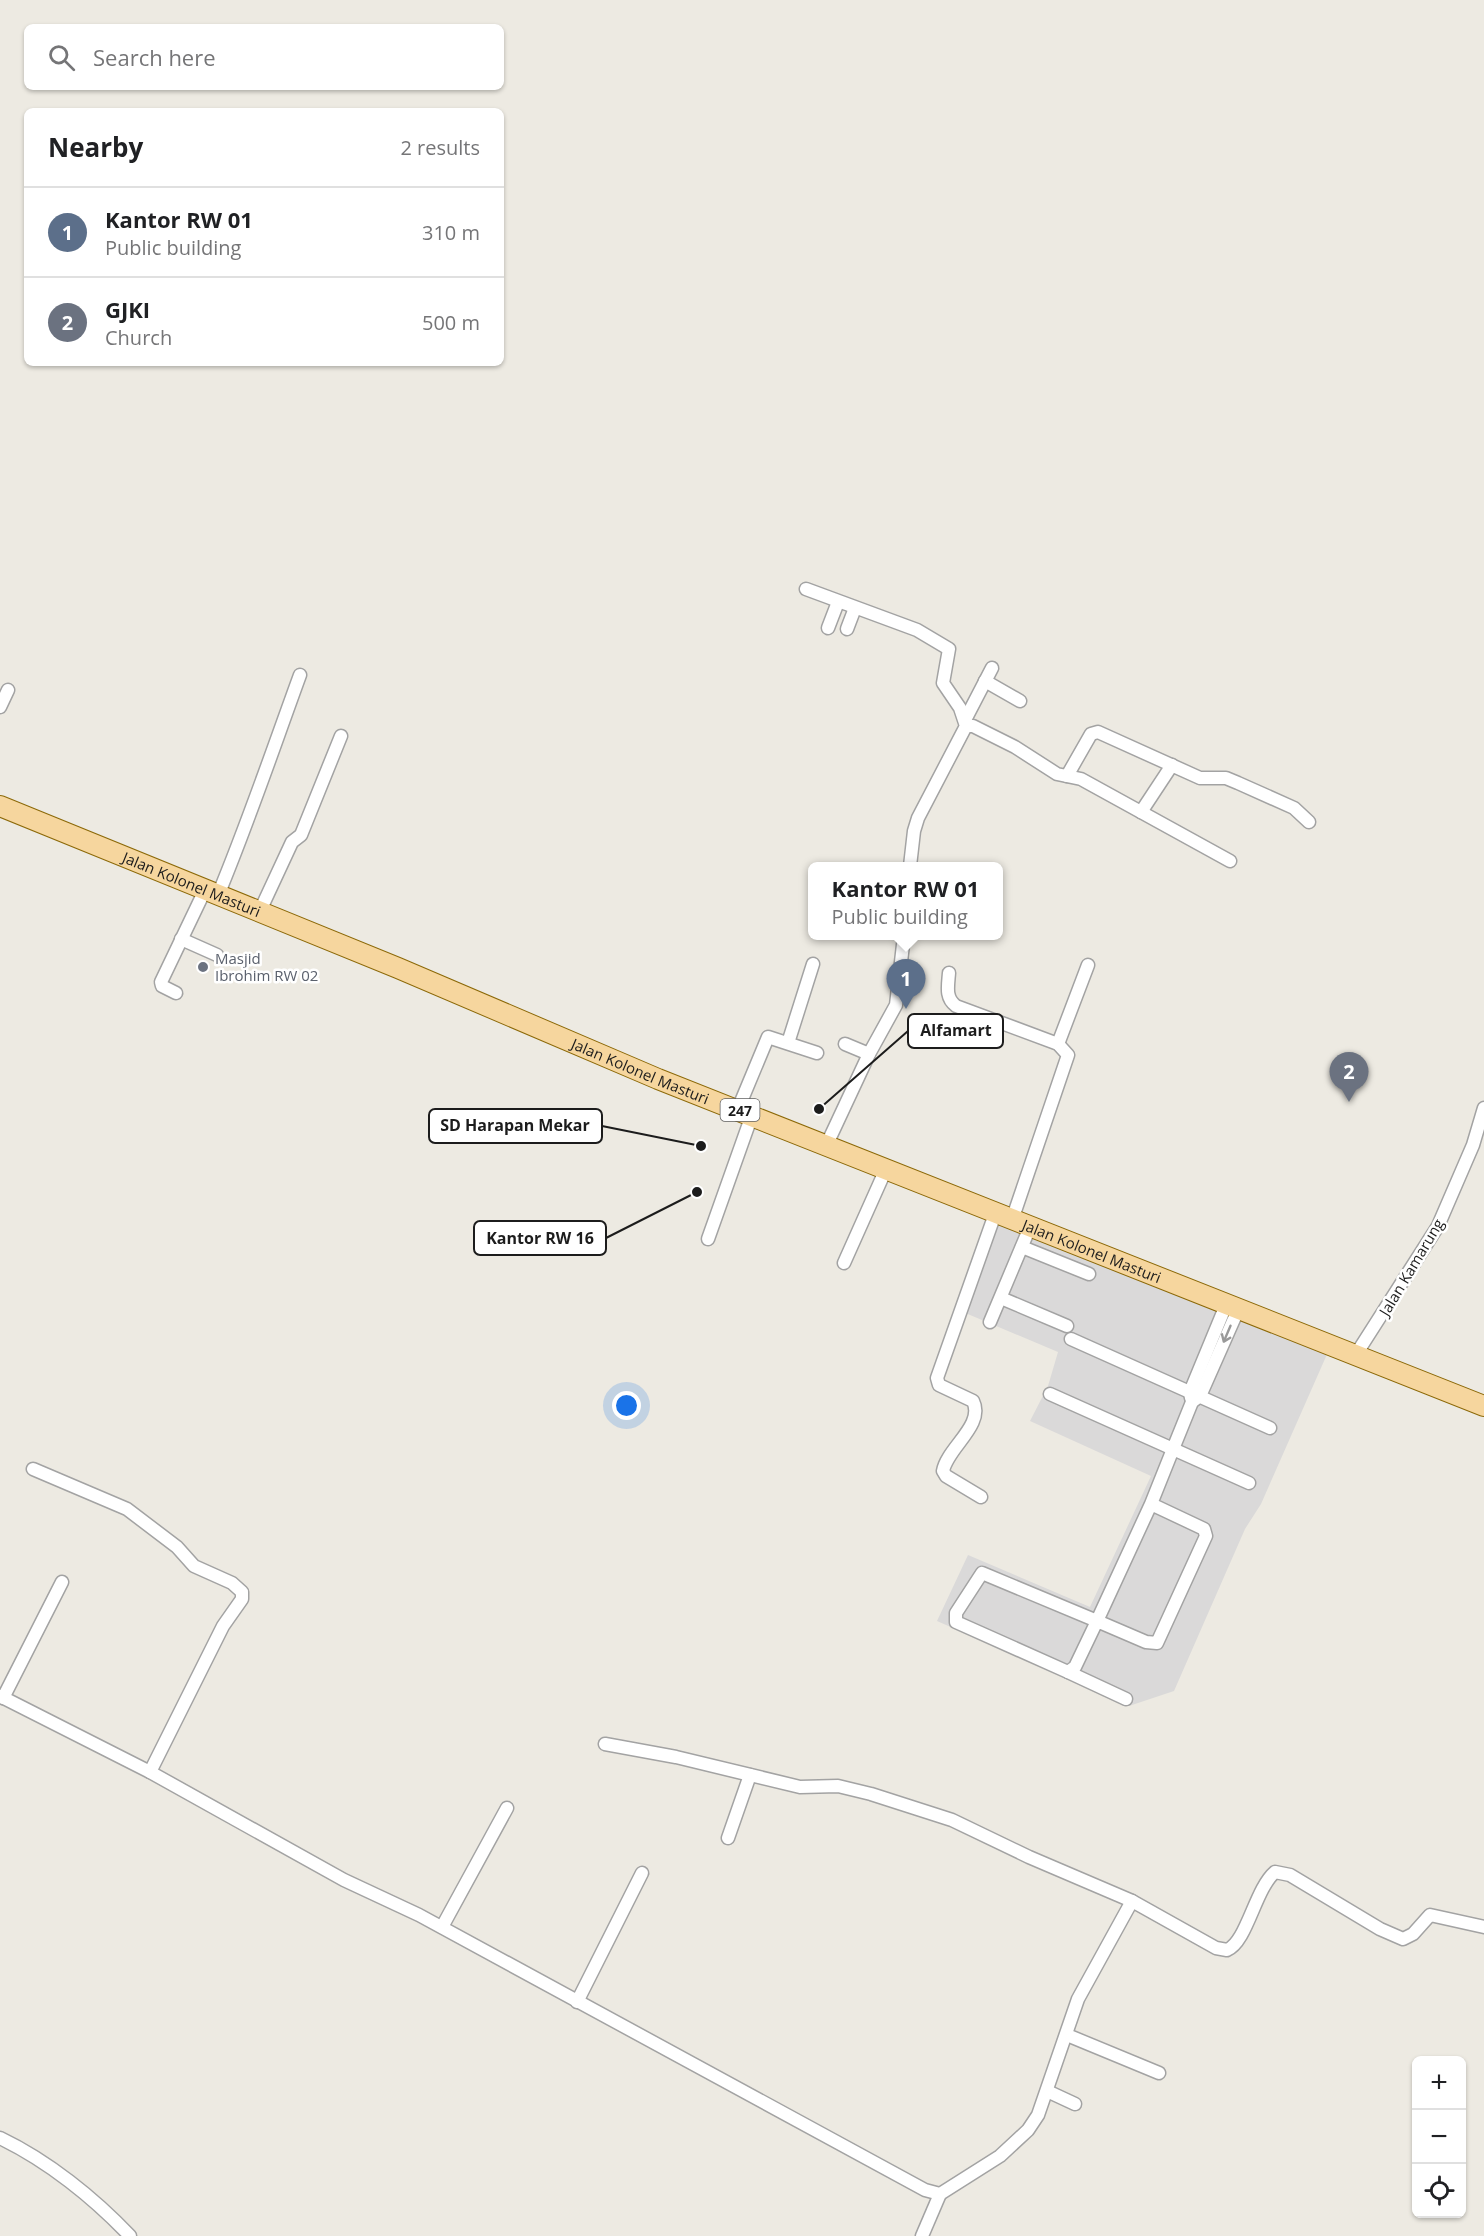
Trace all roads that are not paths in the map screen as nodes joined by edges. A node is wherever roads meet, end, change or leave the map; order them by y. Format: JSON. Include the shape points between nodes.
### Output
{"nodes":[{"id":1,"x":806,"y":589,"type":"dead end"},
{"id":2,"x":838,"y":602,"type":"junction"},
{"id":3,"x":855,"y":608,"type":"junction"},
{"id":4,"x":828,"y":628,"type":"dead end"},
{"id":5,"x":847,"y":629,"type":"dead end"},
{"id":6,"x":992,"y":668,"type":"dead end"},
{"id":7,"x":300,"y":675,"type":"dead end"},
{"id":8,"x":985,"y":681,"type":"junction"},
{"id":9,"x":8,"y":690,"type":"dead end"},
{"id":10,"x":1020,"y":701,"type":"dead end"},
{"id":11,"x":0,"y":707,"type":"edge"},
{"id":12,"x":966,"y":723,"type":"junction"},
{"id":13,"x":341,"y":736,"type":"dead end"},
{"id":14,"x":1173,"y":765,"type":"junction"},
{"id":15,"x":1067,"y":776,"type":"junction"},
{"id":16,"x":0,"y":806,"type":"edge"},
{"id":17,"x":1141,"y":812,"type":"junction"},
{"id":18,"x":1309,"y":822,"type":"dead end"},
{"id":19,"x":1230,"y":861,"type":"dead end"},
{"id":20,"x":911,"y":862,"type":"edge"},
{"id":21,"x":212,"y":892,"type":"junction"},
{"id":22,"x":259,"y":913,"type":"junction"},
{"id":23,"x":182,"y":939,"type":"junction"},
{"id":24,"x":904,"y":940,"type":"edge"},
{"id":25,"x":217,"y":955,"type":"dead end"},
{"id":26,"x":813,"y":964,"type":"dead end"},
{"id":27,"x":1088,"y":965,"type":"dead end"},
{"id":28,"x":949,"y":973,"type":"dead end"},
{"id":29,"x":176,"y":993,"type":"dead end"},
{"id":30,"x":788,"y":1043,"type":"junction"},
{"id":31,"x":845,"y":1044,"type":"dead end"},
{"id":32,"x":1058,"y":1044,"type":"junction"},
{"id":33,"x":817,"y":1053,"type":"dead end"},
{"id":34,"x":869,"y":1054,"type":"junction"},
{"id":35,"x":1484,"y":1108,"type":"edge"},
{"id":36,"x":745,"y":1112,"type":"junction"},
{"id":37,"x":827,"y":1144,"type":"junction"},
{"id":38,"x":886,"y":1169,"type":"junction"},
{"id":39,"x":1020,"y":1223,"type":"junction"},
{"id":40,"x":708,"y":1239,"type":"dead end"},
{"id":41,"x":1027,"y":1249,"type":"junction"},
{"id":42,"x":844,"y":1263,"type":"dead end"},
{"id":43,"x":1089,"y":1274,"type":"dead end"},
{"id":44,"x":1000,"y":1298,"type":"junction"},
{"id":45,"x":1232,"y":1307,"type":"junction"},
{"id":46,"x":990,"y":1322,"type":"dead end"},
{"id":47,"x":1067,"y":1326,"type":"dead end"},
{"id":48,"x":1071,"y":1339,"type":"dead end"},
{"id":49,"x":1355,"y":1356,"type":"junction"},
{"id":50,"x":1050,"y":1394,"type":"dead end"},
{"id":51,"x":1194,"y":1397,"type":"junction"},
{"id":52,"x":1484,"y":1406,"type":"edge"},
{"id":53,"x":1270,"y":1428,"type":"dead end"},
{"id":54,"x":1173,"y":1449,"type":"junction"},
{"id":55,"x":33,"y":1469,"type":"dead end"},
{"id":56,"x":1249,"y":1483,"type":"dead end"},
{"id":57,"x":981,"y":1497,"type":"dead end"},
{"id":58,"x":1151,"y":1504,"type":"junction"},
{"id":59,"x":62,"y":1582,"type":"dead end"},
{"id":60,"x":1097,"y":1621,"type":"junction"},
{"id":61,"x":1068,"y":1672,"type":"junction"},
{"id":62,"x":2,"y":1697,"type":"edge"},
{"id":63,"x":1126,"y":1699,"type":"dead end"},
{"id":64,"x":605,"y":1744,"type":"dead end"},
{"id":65,"x":150,"y":1772,"type":"junction"},
{"id":66,"x":750,"y":1775,"type":"junction"},
{"id":67,"x":507,"y":1808,"type":"dead end"},
{"id":68,"x":728,"y":1838,"type":"dead end"},
{"id":69,"x":642,"y":1873,"type":"dead end"},
{"id":70,"x":1132,"y":1901,"type":"junction"},
{"id":71,"x":442,"y":1928,"type":"junction"},
{"id":72,"x":1484,"y":1928,"type":"edge"},
{"id":73,"x":578,"y":2002,"type":"junction"},
{"id":74,"x":1066,"y":2036,"type":"junction"},
{"id":75,"x":1159,"y":2073,"type":"dead end"},
{"id":76,"x":1047,"y":2091,"type":"junction"},
{"id":77,"x":1075,"y":2104,"type":"dead end"},
{"id":78,"x":0,"y":2138,"type":"edge"},
{"id":79,"x":940,"y":2194,"type":"junction"},
{"id":80,"x":130,"y":2236,"type":"edge"},
{"id":81,"x":922,"y":2236,"type":"edge"}],
"edges":[{"from":1,"to":2,"type":"street"},
{"from":2,"to":3,"type":"street"},
{"from":2,"to":4,"type":"street"},
{"from":3,"to":5,"type":"street"},
{"from":3,"to":12,"type":"street","via":[[946,645],[949,652],[943,683]]},
{"from":6,"to":8,"type":"street"},
{"from":7,"to":21,"type":"street","via":[[254,796],[241,842]]},
{"from":8,"to":10,"type":"street"},
{"from":8,"to":12,"type":"street"},
{"from":9,"to":11,"type":"street"},
{"from":12,"to":15,"type":"street"},
{"from":12,"to":20,"type":"street","via":[[918,818]]},
{"from":13,"to":22,"type":"street","via":[[301,835],[292,842]]},
{"from":14,"to":15,"type":"street","via":[[1095,732]]},
{"from":14,"to":17,"type":"street"},
{"from":14,"to":18,"type":"street","via":[[1200,778],[1226,778],[1238,783],[1294,808]]},
{"from":15,"to":17,"type":"street","via":[[1081,779]]},
{"from":16,"to":21,"type":"main road","name":"Jalan Kolonel Masturi","number":"247"},
{"from":17,"to":19,"type":"street"},
{"from":21,"to":22,"type":"main road","name":"Jalan Kolonel Masturi","number":"247"},
{"from":21,"to":23,"type":"street"},
{"from":22,"to":36,"type":"main road","name":"Jalan Kolonel Masturi","number":"247"},
{"from":23,"to":25,"type":"street"},
{"from":23,"to":29,"type":"street","via":[[161,982]]},
{"from":24,"to":34,"type":"street","via":[[897,1000]]},
{"from":26,"to":30,"type":"street"},
{"from":27,"to":32,"type":"street"},
{"from":28,"to":32,"type":"street","via":[[948,994],[953,1004]]},
{"from":30,"to":33,"type":"street"},
{"from":30,"to":36,"type":"street","via":[[768,1037]]},
{"from":31,"to":34,"type":"street"},
{"from":32,"to":39,"type":"street","via":[[1068,1055],[1067,1064]]},
{"from":34,"to":37,"type":"street"},
{"from":35,"to":49,"type":"street","name":"Jalan Kamarung","via":[[1473,1145],[1438,1226]]},
{"from":36,"to":37,"type":"main road","name":"Jalan Kolonel Masturi","number":"247"},
{"from":36,"to":40,"type":"street"},
{"from":37,"to":38,"type":"main road","name":"Jalan Kolonel Masturi","number":"247"},
{"from":38,"to":39,"type":"main road","name":"Jalan Kolonel Masturi","number":"247"},
{"from":38,"to":42,"type":"street"},
{"from":39,"to":41,"type":"street"},
{"from":39,"to":45,"type":"main road","name":"Jalan Kolonel Masturi","number":"247"},
{"from":39,"to":57,"type":"street","via":[[937,1378],[939,1385],[973,1401],[976,1410],[943,1471]]},
{"from":41,"to":43,"type":"street"},
{"from":41,"to":44,"type":"street"},
{"from":44,"to":46,"type":"street"},
{"from":44,"to":47,"type":"street"},
{"from":45,"to":49,"type":"main road","name":"Jalan Kolonel Masturi","number":"247"},
{"from":45,"to":51,"type":"street"},
{"from":48,"to":51,"type":"street"},
{"from":49,"to":52,"type":"main road","name":"Jalan Kolonel Masturi","number":"247"},
{"from":50,"to":54,"type":"street"},
{"from":51,"to":53,"type":"street"},
{"from":51,"to":54,"type":"street"},
{"from":54,"to":56,"type":"street"},
{"from":54,"to":58,"type":"street"},
{"from":55,"to":65,"type":"street","via":[[127,1509],[169,1540],[194,1566],[232,1583],[242,1592],[242,1599],[223,1626]]},
{"from":58,"to":60,"type":"street"},
{"from":58,"to":60,"type":"street","via":[[1206,1532],[1160,1640],[1152,1644]]},
{"from":59,"to":62,"type":"street"},
{"from":60,"to":61,"type":"street","via":[[1075,1667]]},
{"from":60,"to":61,"type":"street","via":[[985,1573],[978,1577],[956,1613],[958,1624]]},
{"from":61,"to":63,"type":"street"},
{"from":62,"to":65,"type":"street"},
{"from":64,"to":66,"type":"street","via":[[676,1756]]},
{"from":65,"to":71,"type":"street","via":[[344,1880]]},
{"from":66,"to":68,"type":"street"},
{"from":66,"to":70,"type":"street","via":[[800,1787],[856,1790],[952,1820]]},
{"from":67,"to":71,"type":"street"},
{"from":69,"to":73,"type":"street"},
{"from":70,"to":72,"type":"street","via":[[1216,1948],[1227,1950],[1239,1939],[1275,1872],[1290,1875],[1403,1939],[1413,1935],[1430,1915]]},
{"from":70,"to":74,"type":"street","via":[[1085,1985]]},
{"from":71,"to":73,"type":"street"},
{"from":73,"to":79,"type":"street","via":[[925,2190]]},
{"from":74,"to":75,"type":"street"},
{"from":74,"to":76,"type":"street"},
{"from":76,"to":77,"type":"street"},
{"from":76,"to":79,"type":"street","via":[[1038,2115],[1015,2142]]},
{"from":78,"to":80,"type":"street","via":[[107,2211]]},
{"from":79,"to":81,"type":"street"}]}
